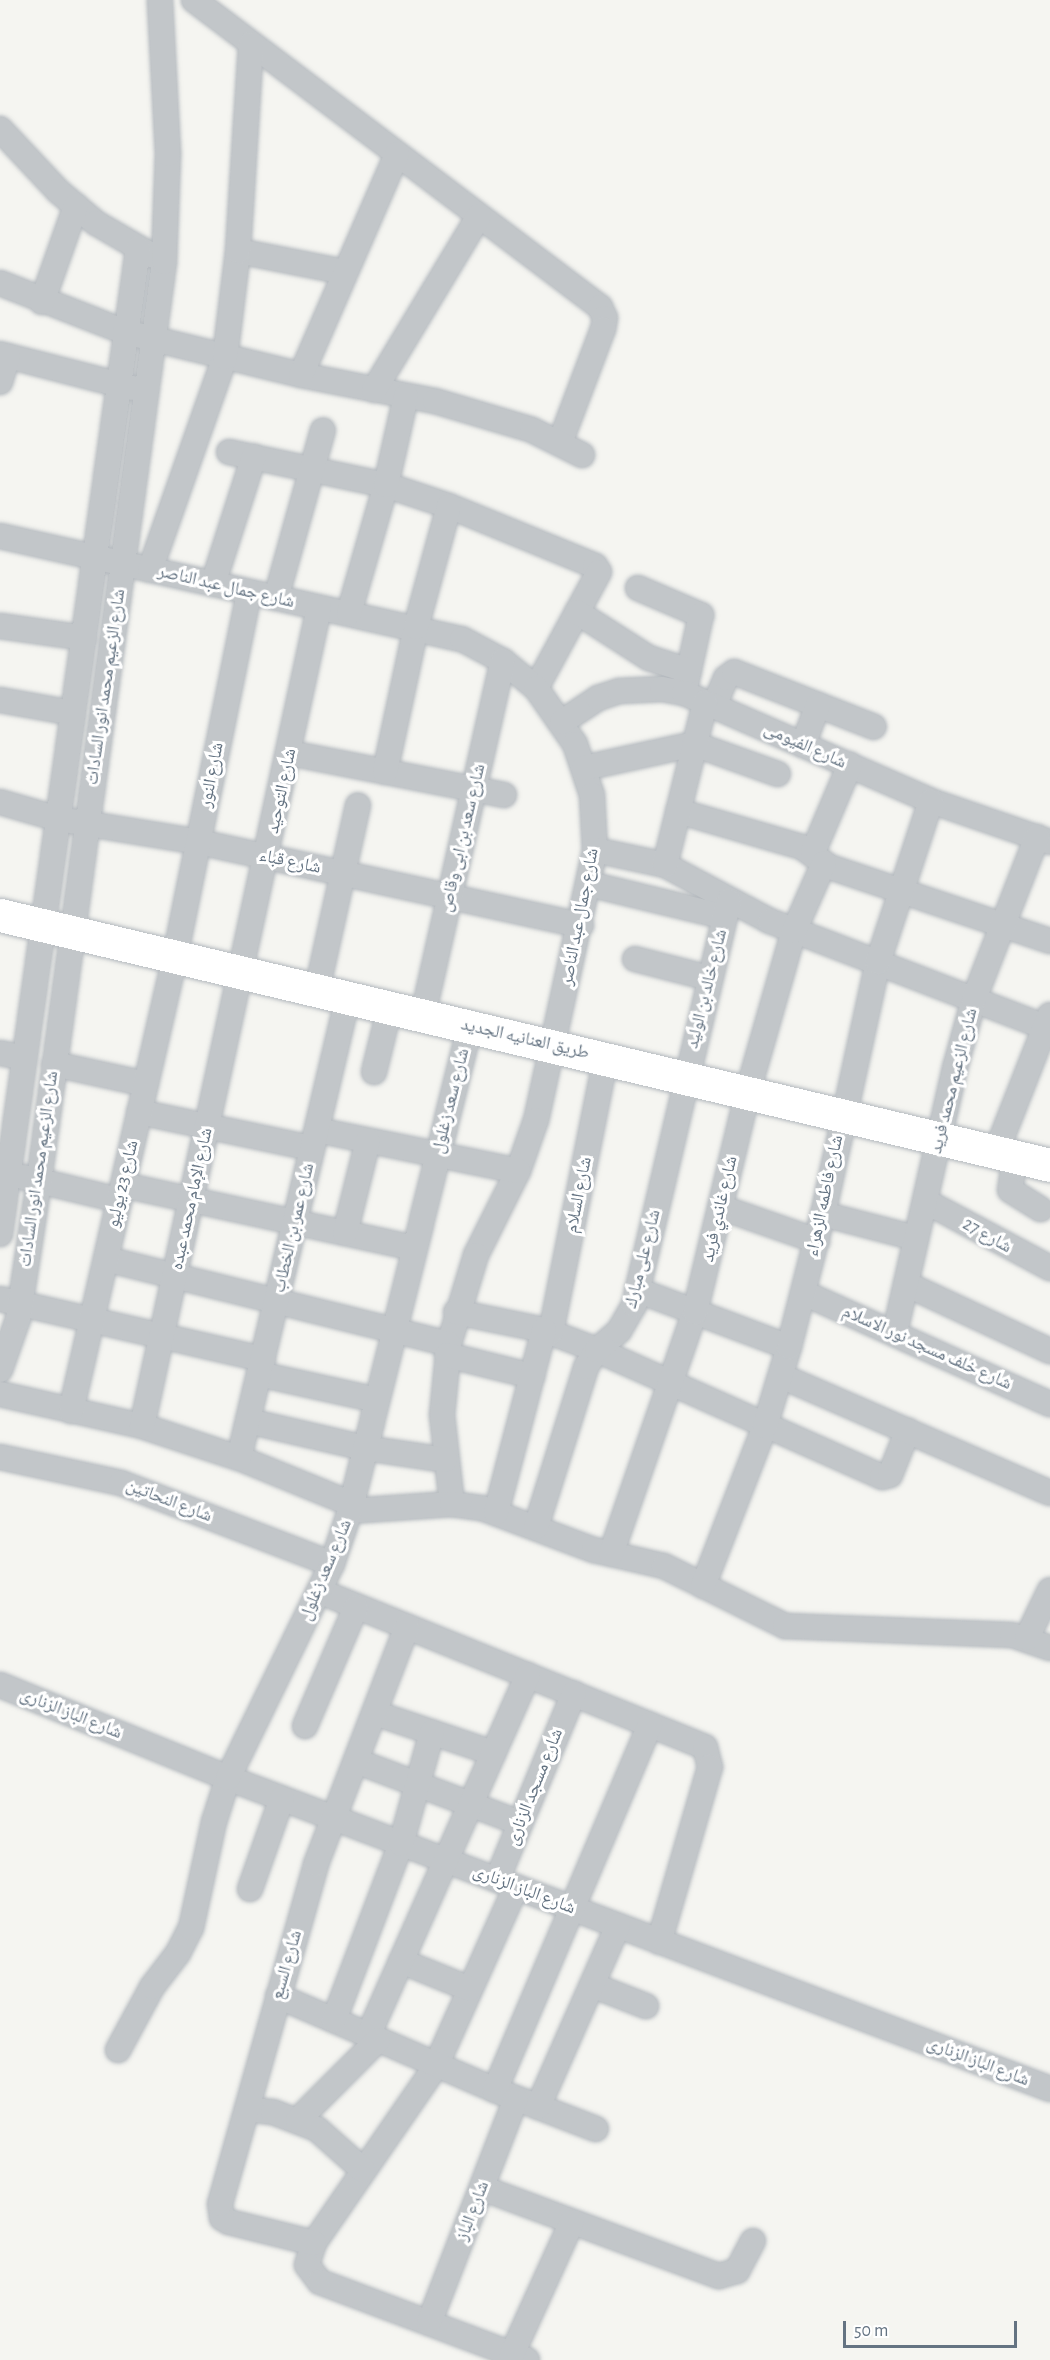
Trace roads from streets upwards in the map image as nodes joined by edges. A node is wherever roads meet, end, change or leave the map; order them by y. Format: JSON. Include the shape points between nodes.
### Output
{"nodes":[{"id":1,"x":160,"y":0,"type":"edge"},
{"id":2,"x":194,"y":0,"type":"edge"},
{"id":3,"x":251,"y":44,"type":"junction"},
{"id":4,"x":0,"y":129,"type":"edge"},
{"id":5,"x":397,"y":154,"type":"junction"},
{"id":6,"x":76,"y":206,"type":"junction"},
{"id":7,"x":479,"y":216,"type":"junction"},
{"id":8,"x":138,"y":249,"type":"junction"},
{"id":9,"x":238,"y":251,"type":"junction"},
{"id":10,"x":164,"y":262,"type":"junction"},
{"id":11,"x":345,"y":272,"type":"junction"},
{"id":12,"x":0,"y":283,"type":"edge"},
{"id":13,"x":42,"y":302,"type":"junction"},
{"id":14,"x":125,"y":332,"type":"junction"},
{"id":15,"x":153,"y":339,"type":"junction"},
{"id":16,"x":4,"y":355,"type":"edge"},
{"id":17,"x":225,"y":357,"type":"junction"},
{"id":18,"x":301,"y":375,"type":"junction"},
{"id":19,"x":0,"y":382,"type":"edge"},
{"id":20,"x":119,"y":384,"type":"junction"},
{"id":21,"x":375,"y":390,"type":"junction"},
{"id":22,"x":146,"y":392,"type":"junction"},
{"id":23,"x":406,"y":396,"type":"junction"},
{"id":24,"x":323,"y":430,"type":"dead end"},
{"id":25,"x":560,"y":443,"type":"junction"},
{"id":26,"x":229,"y":452,"type":"dead end"},
{"id":27,"x":582,"y":455,"type":"dead end"},
{"id":28,"x":254,"y":456,"type":"junction"},
{"id":29,"x":312,"y":468,"type":"junction"},
{"id":30,"x":386,"y":485,"type":"junction"},
{"id":31,"x":449,"y":506,"type":"junction"},
{"id":32,"x":0,"y":536,"type":"edge"},
{"id":33,"x":96,"y":556,"type":"junction"},
{"id":34,"x":123,"y":564,"type":"junction"},
{"id":35,"x":150,"y":570,"type":"junction"},
{"id":36,"x":213,"y":584,"type":"junction"},
{"id":37,"x":638,"y":588,"type":"dead end"},
{"id":38,"x":249,"y":592,"type":"junction"},
{"id":39,"x":276,"y":598,"type":"junction"},
{"id":40,"x":319,"y":608,"type":"junction"},
{"id":41,"x":577,"y":612,"type":"junction"},
{"id":42,"x":349,"y":613,"type":"junction"},
{"id":43,"x":0,"y":626,"type":"edge"},
{"id":44,"x":416,"y":627,"type":"junction"},
{"id":45,"x":84,"y":638,"type":"junction"},
{"id":46,"x":503,"y":661,"type":"junction"},
{"id":47,"x":536,"y":688,"type":"junction"},
{"id":48,"x":698,"y":693,"type":"junction"},
{"id":49,"x":0,"y":700,"type":"edge"},
{"id":50,"x":818,"y":705,"type":"junction"},
{"id":51,"x":73,"y":713,"type":"junction"},
{"id":52,"x":562,"y":722,"type":"junction"},
{"id":53,"x":874,"y":727,"type":"dead end"},
{"id":54,"x":694,"y":744,"type":"junction"},
{"id":55,"x":803,"y":745,"type":"junction"},
{"id":56,"x":290,"y":753,"type":"junction"},
{"id":57,"x":850,"y":765,"type":"junction"},
{"id":58,"x":584,"y":768,"type":"junction"},
{"id":59,"x":385,"y":772,"type":"junction"},
{"id":60,"x":778,"y":774,"type":"dead end"},
{"id":61,"x":474,"y":789,"type":"junction"},
{"id":62,"x":504,"y":795,"type":"dead end"},
{"id":63,"x":931,"y":801,"type":"junction"},
{"id":64,"x":0,"y":802,"type":"edge"},
{"id":65,"x":358,"y":805,"type":"dead end"},
{"id":66,"x":678,"y":811,"type":"junction"},
{"id":67,"x":59,"y":819,"type":"junction"},
{"id":68,"x":87,"y":824,"type":"junction"},
{"id":69,"x":1044,"y":840,"type":"edge"},
{"id":70,"x":199,"y":842,"type":"junction"},
{"id":71,"x":595,"y":850,"type":"junction"},
{"id":72,"x":268,"y":857,"type":"junction"},
{"id":73,"x":819,"y":857,"type":"junction"},
{"id":74,"x":665,"y":865,"type":"junction"},
{"id":75,"x":343,"y":873,"type":"junction"},
{"id":76,"x":589,"y":884,"type":"junction"},
{"id":77,"x":902,"y":891,"type":"junction"},
{"id":78,"x":450,"y":896,"type":"junction"},
{"id":79,"x":727,"y":909,"type":"junction"},
{"id":80,"x":0,"y":915,"type":"edge"},
{"id":81,"x":1002,"y":924,"type":"junction"},
{"id":82,"x":581,"y":925,"type":"junction"},
{"id":83,"x":58,"y":929,"type":"junction"},
{"id":84,"x":794,"y":931,"type":"junction"},
{"id":85,"x":1050,"y":941,"type":"edge"},
{"id":86,"x":175,"y":957,"type":"junction"},
{"id":87,"x":635,"y":959,"type":"dead end"},
{"id":88,"x":878,"y":962,"type":"junction"},
{"id":89,"x":241,"y":972,"type":"junction"},
{"id":90,"x":709,"y":978,"type":"junction"},
{"id":91,"x":332,"y":994,"type":"junction"},
{"id":92,"x":974,"y":999,"type":"junction"},
{"id":93,"x":390,"y":1007,"type":"junction"},
{"id":94,"x":423,"y":1015,"type":"junction"},
{"id":95,"x":1048,"y":1024,"type":"edge"},
{"id":96,"x":470,"y":1026,"type":"junction"},
{"id":97,"x":555,"y":1046,"type":"junction"},
{"id":98,"x":0,"y":1053,"type":"edge"},
{"id":99,"x":25,"y":1058,"type":"junction"},
{"id":100,"x":606,"y":1058,"type":"junction"},
{"id":101,"x":54,"y":1064,"type":"junction"},
{"id":102,"x":374,"y":1072,"type":"dead end"},
{"id":103,"x":685,"y":1077,"type":"junction"},
{"id":104,"x":146,"y":1084,"type":"junction"},
{"id":105,"x":748,"y":1091,"type":"junction"},
{"id":106,"x":140,"y":1112,"type":"junction"},
{"id":107,"x":843,"y":1114,"type":"junction"},
{"id":108,"x":208,"y":1127,"type":"junction"},
{"id":109,"x":939,"y":1136,"type":"junction"},
{"id":110,"x":315,"y":1139,"type":"junction"},
{"id":111,"x":368,"y":1141,"type":"junction"},
{"id":112,"x":1006,"y":1153,"type":"junction"},
{"id":113,"x":437,"y":1155,"type":"junction"},
{"id":114,"x":1050,"y":1165,"type":"edge"},
{"id":115,"x":518,"y":1171,"type":"junction"},
{"id":116,"x":4,"y":1173,"type":"edge"},
{"id":117,"x":39,"y":1181,"type":"junction"},
{"id":118,"x":121,"y":1193,"type":"junction"},
{"id":119,"x":192,"y":1200,"type":"junction"},
{"id":120,"x":925,"y":1201,"type":"junction"},
{"id":121,"x":720,"y":1207,"type":"junction"},
{"id":122,"x":1040,"y":1209,"type":"dead end"},
{"id":123,"x":824,"y":1214,"type":"junction"},
{"id":124,"x":295,"y":1222,"type":"junction"},
{"id":125,"x":345,"y":1233,"type":"junction"},
{"id":126,"x":0,"y":1234,"type":"edge"},
{"id":127,"x":916,"y":1238,"type":"junction"},
{"id":128,"x":817,"y":1241,"type":"junction"},
{"id":129,"x":414,"y":1248,"type":"junction"},
{"id":130,"x":106,"y":1259,"type":"junction"},
{"id":131,"x":1050,"y":1268,"type":"edge"},
{"id":132,"x":175,"y":1276,"type":"junction"},
{"id":133,"x":906,"y":1284,"type":"junction"},
{"id":134,"x":637,"y":1290,"type":"junction"},
{"id":135,"x":804,"y":1293,"type":"junction"},
{"id":136,"x":10,"y":1301,"type":"edge"},
{"id":137,"x":276,"y":1301,"type":"junction"},
{"id":138,"x":456,"y":1312,"type":"junction"},
{"id":139,"x":696,"y":1312,"type":"junction"},
{"id":140,"x":92,"y":1321,"type":"junction"},
{"id":141,"x":394,"y":1330,"type":"junction"},
{"id":142,"x":548,"y":1331,"type":"junction"},
{"id":143,"x":895,"y":1332,"type":"junction"},
{"id":144,"x":162,"y":1337,"type":"junction"},
{"id":145,"x":789,"y":1347,"type":"junction"},
{"id":146,"x":448,"y":1350,"type":"junction"},
{"id":147,"x":597,"y":1350,"type":"junction"},
{"id":148,"x":1050,"y":1351,"type":"edge"},
{"id":149,"x":261,"y":1367,"type":"junction"},
{"id":150,"x":0,"y":1370,"type":"edge"},
{"id":151,"x":532,"y":1376,"type":"junction"},
{"id":152,"x":781,"y":1376,"type":"junction"},
{"id":153,"x":671,"y":1384,"type":"junction"},
{"id":154,"x":0,"y":1394,"type":"edge"},
{"id":155,"x":377,"y":1400,"type":"junction"},
{"id":156,"x":1050,"y":1404,"type":"edge"},
{"id":157,"x":71,"y":1411,"type":"junction"},
{"id":158,"x":248,"y":1421,"type":"junction"},
{"id":159,"x":142,"y":1426,"type":"junction"},
{"id":160,"x":765,"y":1426,"type":"junction"},
{"id":161,"x":908,"y":1430,"type":"junction"},
{"id":162,"x":365,"y":1448,"type":"junction"},
{"id":163,"x":0,"y":1457,"type":"edge"},
{"id":164,"x":239,"y":1458,"type":"junction"},
{"id":165,"x":445,"y":1460,"type":"junction"},
{"id":166,"x":1050,"y":1493,"type":"edge"},
{"id":167,"x":452,"y":1504,"type":"junction"},
{"id":168,"x":351,"y":1507,"type":"junction"},
{"id":169,"x":496,"y":1513,"type":"junction"},
{"id":170,"x":536,"y":1527,"type":"junction"},
{"id":171,"x":611,"y":1554,"type":"junction"},
{"id":172,"x":332,"y":1564,"type":"junction"},
{"id":173,"x":703,"y":1586,"type":"junction"},
{"id":174,"x":1050,"y":1590,"type":"edge"},
{"id":175,"x":319,"y":1591,"type":"junction"},
{"id":176,"x":356,"y":1606,"type":"junction"},
{"id":177,"x":407,"y":1627,"type":"junction"},
{"id":178,"x":1028,"y":1638,"type":"junction"},
{"id":179,"x":1050,"y":1648,"type":"edge"},
{"id":180,"x":528,"y":1675,"type":"junction"},
{"id":181,"x":0,"y":1685,"type":"edge"},
{"id":182,"x":574,"y":1693,"type":"junction"},
{"id":183,"x":375,"y":1713,"type":"junction"},
{"id":184,"x":650,"y":1724,"type":"junction"},
{"id":185,"x":305,"y":1726,"type":"dead end"},
{"id":186,"x":432,"y":1732,"type":"junction"},
{"id":187,"x":493,"y":1753,"type":"junction"},
{"id":188,"x":356,"y":1761,"type":"junction"},
{"id":189,"x":228,"y":1778,"type":"junction"},
{"id":190,"x":418,"y":1784,"type":"junction"},
{"id":191,"x":282,"y":1798,"type":"junction"},
{"id":192,"x":471,"y":1804,"type":"junction"},
{"id":193,"x":334,"y":1818,"type":"junction"},
{"id":194,"x":520,"y":1823,"type":"junction"},
{"id":195,"x":401,"y":1844,"type":"junction"},
{"id":196,"x":446,"y":1861,"type":"junction"},
{"id":197,"x":506,"y":1884,"type":"junction"},
{"id":198,"x":250,"y":1888,"type":"dead end"},
{"id":199,"x":572,"y":1908,"type":"junction"},
{"id":200,"x":618,"y":1926,"type":"junction"},
{"id":201,"x":659,"y":1942,"type":"junction"},
{"id":202,"x":401,"y":1961,"type":"junction"},
{"id":203,"x":592,"y":1984,"type":"junction"},
{"id":204,"x":471,"y":1989,"type":"junction"},
{"id":205,"x":278,"y":1996,"type":"junction"},
{"id":206,"x":646,"y":2006,"type":"dead end"},
{"id":207,"x":334,"y":2020,"type":"junction"},
{"id":208,"x":373,"y":2038,"type":"junction"},
{"id":209,"x":118,"y":2050,"type":"dead end"},
{"id":210,"x":436,"y":2066,"type":"junction"},
{"id":211,"x":1050,"y":2089,"type":"edge"},
{"id":212,"x":516,"y":2099,"type":"junction"},
{"id":213,"x":247,"y":2109,"type":"junction"},
{"id":214,"x":298,"y":2120,"type":"junction"},
{"id":215,"x":596,"y":2129,"type":"dead end"},
{"id":216,"x":363,"y":2170,"type":"junction"},
{"id":217,"x":482,"y":2188,"type":"junction"},
{"id":218,"x":572,"y":2222,"type":"junction"},
{"id":219,"x":753,"y":2241,"type":"dead end"},
{"id":220,"x":314,"y":2243,"type":"junction"},
{"id":221,"x":429,"y":2323,"type":"junction"},
{"id":222,"x":519,"y":2357,"type":"edge"}],
"edges":[{"from":1,"to":10,"type":"street","name":"شارع الزعيم محمد انور السادات","via":[[168,154]]},
{"from":2,"to":3,"type":"street"},
{"from":3,"to":5,"type":"street"},
{"from":3,"to":9,"type":"street"},
{"from":4,"to":6,"type":"street"},
{"from":5,"to":7,"type":"street"},
{"from":5,"to":11,"type":"street"},
{"from":6,"to":8,"type":"street"},
{"from":6,"to":13,"type":"street"},
{"from":7,"to":21,"type":"street"},
{"from":7,"to":25,"type":"street","via":[[603,312],[603,329]]},
{"from":8,"to":10,"type":"street"},
{"from":8,"to":14,"type":"street","name":"شارع الزعيم محمد انور السادات"},
{"from":9,"to":11,"type":"street"},
{"from":9,"to":17,"type":"street"},
{"from":10,"to":15,"type":"street","name":"شارع الزعيم محمد انور السادات"},
{"from":11,"to":18,"type":"street"},
{"from":12,"to":13,"type":"street"},
{"from":13,"to":14,"type":"street"},
{"from":14,"to":15,"type":"street"},
{"from":14,"to":20,"type":"street","name":"شارع الزعيم محمد انور السادات"},
{"from":15,"to":17,"type":"street"},
{"from":15,"to":22,"type":"street","name":"شارع الزعيم محمد انور السادات"},
{"from":16,"to":19,"type":"street"},
{"from":16,"to":20,"type":"street"},
{"from":17,"to":18,"type":"street"},
{"from":17,"to":35,"type":"street"},
{"from":18,"to":21,"type":"street"},
{"from":20,"to":22,"type":"street"},
{"from":20,"to":33,"type":"street","name":"شارع الزعيم محمد انور السادات"},
{"from":21,"to":23,"type":"street"},
{"from":22,"to":34,"type":"street","name":"شارع الزعيم محمد انور السادات"},
{"from":23,"to":25,"type":"street","via":[[506,421]]},
{"from":23,"to":30,"type":"street"},
{"from":24,"to":29,"type":"street"},
{"from":25,"to":27,"type":"street"},
{"from":26,"to":28,"type":"street"},
{"from":28,"to":29,"type":"street"},
{"from":28,"to":36,"type":"street"},
{"from":29,"to":30,"type":"street"},
{"from":29,"to":39,"type":"street"},
{"from":30,"to":31,"type":"street"},
{"from":30,"to":42,"type":"street"},
{"from":31,"to":41,"type":"street","via":[[595,566],[599,572]]},
{"from":31,"to":44,"type":"street"},
{"from":32,"to":33,"type":"street","name":"شارع جمال عبد الناصر"},
{"from":33,"to":34,"type":"street","name":"شارع جمال عبد الناصر"},
{"from":33,"to":45,"type":"street","name":"شارع الزعيم محمد انور السادات"},
{"from":34,"to":35,"type":"street","name":"شارع جمال عبد الناصر"},
{"from":34,"to":68,"type":"street","name":"شارع الزعيم محمد انور السادات"},
{"from":35,"to":36,"type":"street","name":"شارع جمال عبد الناصر"},
{"from":36,"to":38,"type":"street","name":"شارع جمال عبد الناصر"},
{"from":37,"to":48,"type":"street","via":[[699,612]]},
{"from":38,"to":39,"type":"street","name":"شارع جمال عبد الناصر"},
{"from":38,"to":70,"type":"street","name":"شارع النور"},
{"from":39,"to":40,"type":"street","name":"شارع جمال عبد الناصر"},
{"from":40,"to":42,"type":"street","name":"شارع جمال عبد الناصر"},
{"from":40,"to":56,"type":"street","name":"شارع التوحيد"},
{"from":41,"to":47,"type":"street"},
{"from":41,"to":48,"type":"street"},
{"from":42,"to":44,"type":"street","name":"شارع جمال عبد الناصر"},
{"from":43,"to":45,"type":"street"},
{"from":44,"to":46,"type":"street","name":"شارع جمال عبد الناصر","via":[[462,639]]},
{"from":44,"to":59,"type":"street"},
{"from":45,"to":51,"type":"street","name":"شارع الزعيم محمد انور السادات"},
{"from":46,"to":47,"type":"street","name":"شارع جمال عبد الناصر"},
{"from":46,"to":61,"type":"street","name":"شارع سعد بن ابى وقاص"},
{"from":47,"to":52,"type":"street","name":"شارع جمال عبد الناصر"},
{"from":48,"to":50,"type":"street","via":[[734,672]]},
{"from":48,"to":52,"type":"street","name":"شارع الفيومى","via":[[662,688],[619,691],[598,698]]},
{"from":48,"to":54,"type":"street"},
{"from":48,"to":55,"type":"street","name":"شارع الفيومى"},
{"from":49,"to":51,"type":"street"},
{"from":50,"to":53,"type":"street"},
{"from":50,"to":55,"type":"street"},
{"from":51,"to":67,"type":"street","name":"شارع الزعيم محمد انور السادات"},
{"from":52,"to":58,"type":"street","name":"شارع جمال عبد الناصر"},
{"from":54,"to":58,"type":"street"},
{"from":54,"to":60,"type":"street"},
{"from":54,"to":66,"type":"street"},
{"from":55,"to":57,"type":"street","name":"شارع الفيومى"},
{"from":56,"to":59,"type":"street"},
{"from":56,"to":72,"type":"street","name":"شارع التوحيد"},
{"from":57,"to":63,"type":"street","name":"شارع الفيومى"},
{"from":57,"to":73,"type":"street","name":"شارع غاندي فريد"},
{"from":58,"to":71,"type":"street","name":"شارع جمال عبد الناصر","via":[[594,813]]},
{"from":59,"to":61,"type":"street"},
{"from":61,"to":62,"type":"street"},
{"from":61,"to":78,"type":"street","name":"شارع سعد بن ابى وقاص"},
{"from":63,"to":69,"type":"street","name":"شارع الفيومى"},
{"from":63,"to":77,"type":"street","name":"شارع فاطمه الزهراء"},
{"from":64,"to":67,"type":"street","name":"شارع قباء"},
{"from":65,"to":75,"type":"street","name":"شارع عمر بن الخطاب"},
{"from":66,"to":73,"type":"street"},
{"from":66,"to":74,"type":"street"},
{"from":67,"to":68,"type":"street","name":"شارع قباء"},
{"from":67,"to":83,"type":"street","name":"شارع الزعيم محمد انور السادات"},
{"from":68,"to":70,"type":"street","name":"شارع قباء"},
{"from":68,"to":83,"type":"street","name":"شارع الزعيم محمد انور السادات"},
{"from":69,"to":81,"type":"street","name":"شارع الزعيم محمد فريد"},
{"from":70,"to":72,"type":"street","name":"شارع قباء"},
{"from":70,"to":86,"type":"street","name":"شارع النور"},
{"from":71,"to":74,"type":"street"},
{"from":71,"to":76,"type":"street","name":"شارع جمال عبد الناصر"},
{"from":72,"to":75,"type":"street","name":"شارع قباء"},
{"from":72,"to":89,"type":"street","name":"شارع التوحيد"},
{"from":73,"to":77,"type":"street"},
{"from":73,"to":84,"type":"street","name":"شارع غاندي فريد"},
{"from":74,"to":79,"type":"street"},
{"from":75,"to":78,"type":"street","name":"شارع قباء"},
{"from":75,"to":91,"type":"street","name":"شارع عمر بن الخطاب"},
{"from":76,"to":79,"type":"street"},
{"from":76,"to":82,"type":"street","name":"شارع جمال عبد الناصر"},
{"from":77,"to":81,"type":"street"},
{"from":77,"to":88,"type":"street","name":"شارع فاطمه الزهراء"},
{"from":78,"to":82,"type":"street","name":"شارع قباء"},
{"from":78,"to":94,"type":"street","name":"شارع سعد بن ابى وقاص"},
{"from":79,"to":84,"type":"street"},
{"from":79,"to":90,"type":"street","name":"شارع خالد بن الوليد"},
{"from":80,"to":83,"type":"street","name":"طريق العنانيه الجديد"},
{"from":81,"to":85,"type":"street"},
{"from":81,"to":92,"type":"street","name":"شارع الزعيم محمد فريد"},
{"from":82,"to":97,"type":"street","name":"شارع جمال عبد الناصر"},
{"from":83,"to":86,"type":"street","name":"طريق العنانيه الجديد"},
{"from":83,"to":99,"type":"street","name":"شارع الزعيم محمد انور السادات"},
{"from":83,"to":101,"type":"street","name":"شارع الزعيم محمد انور السادات"},
{"from":84,"to":88,"type":"street"},
{"from":84,"to":105,"type":"street","name":"شارع غاندي فريد"},
{"from":86,"to":89,"type":"street","name":"طريق العنانيه الجديد"},
{"from":86,"to":104,"type":"street","name":"شارع 23 يوليو"},
{"from":87,"to":90,"type":"street"},
{"from":88,"to":92,"type":"street"},
{"from":88,"to":107,"type":"street","name":"شارع فاطمه الزهراء"},
{"from":89,"to":91,"type":"street","name":"طريق العنانيه الجديد"},
{"from":89,"to":108,"type":"street","name":"شارع الإمام محمد عبده"},
{"from":90,"to":103,"type":"street","name":"شارع خالد بن الوليد"},
{"from":91,"to":93,"type":"street","name":"طريق العنانيه الجديد"},
{"from":91,"to":110,"type":"street","name":"شارع عمر بن الخطاب"},
{"from":92,"to":95,"type":"street"},
{"from":92,"to":109,"type":"street","name":"شارع الزعيم محمد فريد"},
{"from":93,"to":94,"type":"street","name":"طريق العنانيه الجديد"},
{"from":93,"to":102,"type":"street"},
{"from":94,"to":96,"type":"street","name":"طريق العنانيه الجديد"},
{"from":95,"to":112,"type":"street"},
{"from":96,"to":97,"type":"street","name":"طريق العنانيه الجديد"},
{"from":96,"to":113,"type":"street","name":"شارع سعد زغلول"},
{"from":97,"to":100,"type":"street","name":"طريق العنانيه الجديد"},
{"from":97,"to":115,"type":"street","name":"شارع جمال عبد الناصر"},
{"from":98,"to":99,"type":"street"},
{"from":99,"to":116,"type":"street","name":"شارع الزعيم محمد انور السادات"},
{"from":100,"to":103,"type":"street","name":"طريق العنانيه الجديد"},
{"from":100,"to":142,"type":"street","name":"شارع السلام"},
{"from":101,"to":104,"type":"street"},
{"from":101,"to":117,"type":"street","name":"شارع الزعيم محمد انور السادات"},
{"from":103,"to":105,"type":"street","name":"طريق العنانيه الجديد"},
{"from":103,"to":134,"type":"street","name":"شارع على مبارك"},
{"from":104,"to":106,"type":"street","name":"شارع 23 يوليو"},
{"from":105,"to":107,"type":"street","name":"طريق العنانيه الجديد"},
{"from":105,"to":121,"type":"street","name":"شارع غاندي فريد"},
{"from":106,"to":108,"type":"street"},
{"from":106,"to":118,"type":"street","name":"شارع 23 يوليو"},
{"from":107,"to":109,"type":"street","name":"طريق العنانيه الجديد"},
{"from":107,"to":123,"type":"street","name":"شارع فاطمه الزهراء"},
{"from":108,"to":110,"type":"street"},
{"from":108,"to":119,"type":"street","name":"شارع الإمام محمد عبده"},
{"from":109,"to":112,"type":"street","name":"طريق العنانيه الجديد"},
{"from":109,"to":120,"type":"street","name":"شارع الزعيم محمد فريد"},
{"from":110,"to":111,"type":"street"},
{"from":110,"to":124,"type":"street","name":"شارع عمر بن الخطاب"},
{"from":111,"to":113,"type":"street"},
{"from":111,"to":125,"type":"street"},
{"from":112,"to":114,"type":"street","name":"طريق العنانيه الجديد"},
{"from":112,"to":122,"type":"street","via":[[1010,1190]]},
{"from":113,"to":115,"type":"street"},
{"from":113,"to":129,"type":"street","name":"شارع سعد زغلول"},
{"from":115,"to":138,"type":"street","name":"شارع جمال عبد الناصر","via":[[476,1255]]},
{"from":116,"to":117,"type":"street"},
{"from":116,"to":126,"type":"street","name":"شارع الزعيم محمد انور السادات"},
{"from":117,"to":118,"type":"street"},
{"from":117,"to":136,"type":"street","name":"شارع الزعيم محمد انور السادات"},
{"from":118,"to":119,"type":"street"},
{"from":118,"to":130,"type":"street","name":"شارع 23 يوليو"},
{"from":119,"to":124,"type":"street"},
{"from":119,"to":132,"type":"street","name":"شارع الإمام محمد عبده"},
{"from":120,"to":127,"type":"street","name":"شارع الزعيم محمد فريد"},
{"from":120,"to":131,"type":"street","name":"شارع 27"},
{"from":121,"to":128,"type":"street"},
{"from":121,"to":139,"type":"street","name":"شارع غاندي فريد"},
{"from":123,"to":127,"type":"street"},
{"from":123,"to":128,"type":"street","name":"شارع فاطمه الزهراء"},
{"from":124,"to":125,"type":"street"},
{"from":124,"to":137,"type":"street","name":"شارع عمر بن الخطاب"},
{"from":125,"to":129,"type":"street"},
{"from":127,"to":133,"type":"street","name":"شارع الزعيم محمد فريد"},
{"from":128,"to":135,"type":"street","name":"شارع فاطمه الزهراء"},
{"from":129,"to":141,"type":"street","name":"شارع سعد زغلول"},
{"from":130,"to":132,"type":"street"},
{"from":130,"to":140,"type":"street","name":"شارع 23 يوليو"},
{"from":132,"to":137,"type":"street"},
{"from":132,"to":144,"type":"street","name":"شارع الإمام محمد عبده"},
{"from":133,"to":143,"type":"street","name":"شارع الزعيم محمد فريد"},
{"from":133,"to":148,"type":"street"},
{"from":134,"to":139,"type":"street"},
{"from":134,"to":147,"type":"street","name":"شارع على مبارك","via":[[624,1324]]},
{"from":135,"to":143,"type":"street","name":"شارع خلف مسجد نور الاسلام"},
{"from":135,"to":145,"type":"street","name":"شارع فاطمه الزهراء"},
{"from":136,"to":140,"type":"street"},
{"from":136,"to":150,"type":"street","name":"شارع الزعيم محمد انور السادات","via":[[14,1335]]},
{"from":137,"to":141,"type":"street"},
{"from":137,"to":149,"type":"street","name":"شارع عمر بن الخطاب"},
{"from":138,"to":142,"type":"street"},
{"from":138,"to":146,"type":"street","name":"شارع جمال عبد الناصر"},
{"from":139,"to":145,"type":"street"},
{"from":139,"to":153,"type":"street","name":"شارع غاندي فريد"},
{"from":140,"to":144,"type":"street"},
{"from":140,"to":157,"type":"street","name":"شارع 23 يوليو"},
{"from":141,"to":146,"type":"street"},
{"from":141,"to":155,"type":"street","name":"شارع سعد زغلول"},
{"from":142,"to":147,"type":"street"},
{"from":142,"to":151,"type":"street","name":"شارع السلام"},
{"from":143,"to":156,"type":"street","name":"شارع خلف مسجد نور الاسلام"},
{"from":144,"to":149,"type":"street"},
{"from":144,"to":159,"type":"street","name":"شارع الإمام محمد عبده"},
{"from":145,"to":152,"type":"street","name":"شارع فاطمه الزهراء"},
{"from":146,"to":151,"type":"street"},
{"from":146,"to":165,"type":"street","name":"شارع جمال عبد الناصر","via":[[442,1415]]},
{"from":147,"to":153,"type":"street"},
{"from":147,"to":170,"type":"street","name":"شارع على مبارك","via":[[582,1376]]},
{"from":149,"to":155,"type":"street"},
{"from":149,"to":158,"type":"street","name":"شارع عمر بن الخطاب"},
{"from":151,"to":169,"type":"street","name":"شارع السلام"},
{"from":152,"to":160,"type":"street","name":"شارع فاطمه الزهراء"},
{"from":152,"to":161,"type":"street"},
{"from":153,"to":160,"type":"street"},
{"from":153,"to":171,"type":"street","name":"شارع غاندي فريد"},
{"from":154,"to":157,"type":"street"},
{"from":155,"to":162,"type":"street","name":"شارع سعد زغلول"},
{"from":157,"to":159,"type":"street"},
{"from":158,"to":162,"type":"street"},
{"from":158,"to":164,"type":"street","name":"شارع عمر بن الخطاب"},
{"from":159,"to":164,"type":"street"},
{"from":160,"to":161,"type":"street","via":[[886,1477]]},
{"from":160,"to":173,"type":"street","name":"شارع فاطمه الزهراء"},
{"from":161,"to":166,"type":"street"},
{"from":162,"to":165,"type":"street"},
{"from":162,"to":168,"type":"street","name":"شارع سعد زغلول"},
{"from":163,"to":172,"type":"street","name":"شارع النحاتين","via":[[121,1483]]},
{"from":164,"to":168,"type":"street"},
{"from":165,"to":167,"type":"street","name":"شارع جمال عبد الناصر"},
{"from":167,"to":168,"type":"street"},
{"from":167,"to":169,"type":"street"},
{"from":168,"to":172,"type":"street","name":"شارع سعد زغلول"},
{"from":169,"to":170,"type":"street"},
{"from":170,"to":171,"type":"street"},
{"from":171,"to":173,"type":"street","via":[[664,1566]]},
{"from":172,"to":175,"type":"street","name":"شارع سعد زغلول"},
{"from":173,"to":178,"type":"street","via":[[793,1627]]},
{"from":174,"to":178,"type":"street"},
{"from":175,"to":176,"type":"street"},
{"from":175,"to":189,"type":"street","name":"شارع سعد زغلول"},
{"from":176,"to":177,"type":"street"},
{"from":176,"to":185,"type":"street"},
{"from":177,"to":180,"type":"street"},
{"from":177,"to":183,"type":"street","name":"شارع السبع"},
{"from":178,"to":179,"type":"street"},
{"from":180,"to":182,"type":"street"},
{"from":180,"to":187,"type":"street"},
{"from":181,"to":189,"type":"street","name":"شارع الباز الزنارى"},
{"from":182,"to":184,"type":"street"},
{"from":182,"to":194,"type":"street","name":"شارع مسجد الزنارى"},
{"from":183,"to":186,"type":"street"},
{"from":183,"to":188,"type":"street","name":"شارع السبع"},
{"from":184,"to":199,"type":"street"},
{"from":184,"to":201,"type":"street","via":[[697,1742],[710,1756]]},
{"from":186,"to":187,"type":"street"},
{"from":186,"to":190,"type":"street"},
{"from":187,"to":192,"type":"street"},
{"from":188,"to":190,"type":"street"},
{"from":188,"to":193,"type":"street","name":"شارع السبع"},
{"from":189,"to":191,"type":"street","name":"شارع الباز الزنارى"},
{"from":189,"to":209,"type":"street","name":"شارع سعد زغلول","via":[[214,1822],[191,1928],[146,1997]]},
{"from":190,"to":192,"type":"street"},
{"from":190,"to":195,"type":"street"},
{"from":191,"to":193,"type":"street","name":"شارع الباز الزنارى"},
{"from":191,"to":198,"type":"street"},
{"from":192,"to":194,"type":"street"},
{"from":192,"to":196,"type":"street"},
{"from":193,"to":195,"type":"street","name":"شارع الباز الزنارى"},
{"from":193,"to":205,"type":"street","name":"شارع السبع","via":[[316,1864]]},
{"from":194,"to":197,"type":"street","name":"شارع مسجد الزنارى"},
{"from":195,"to":196,"type":"street","name":"شارع الباز الزنارى"},
{"from":195,"to":207,"type":"street"},
{"from":196,"to":197,"type":"street","name":"شارع الباز الزنارى"},
{"from":196,"to":202,"type":"street"},
{"from":197,"to":199,"type":"street","name":"شارع الباز الزنارى"},
{"from":197,"to":204,"type":"street","name":"شارع مسجد الزنارى"},
{"from":199,"to":200,"type":"street","name":"شارع الباز الزنارى"},
{"from":199,"to":212,"type":"street"},
{"from":200,"to":201,"type":"street","name":"شارع الباز الزنارى"},
{"from":200,"to":203,"type":"street","name":"شارع الباز"},
{"from":201,"to":211,"type":"street","name":"شارع الباز الزنارى"},
{"from":202,"to":204,"type":"street"},
{"from":202,"to":208,"type":"street"},
{"from":203,"to":206,"type":"street"},
{"from":203,"to":212,"type":"street","name":"شارع الباز"},
{"from":204,"to":210,"type":"street","name":"شارع مسجد الزنارى"},
{"from":205,"to":207,"type":"street"},
{"from":205,"to":213,"type":"street","name":"شارع السبع"},
{"from":207,"to":208,"type":"street"},
{"from":208,"to":210,"type":"street"},
{"from":208,"to":214,"type":"street"},
{"from":210,"to":212,"type":"street"},
{"from":210,"to":216,"type":"street","name":"شارع مسجد الزنارى"},
{"from":212,"to":215,"type":"street"},
{"from":212,"to":217,"type":"street","name":"شارع الباز"},
{"from":213,"to":214,"type":"street"},
{"from":213,"to":220,"type":"street","name":"شارع السبع","via":[[220,2204],[222,2218]]},
{"from":214,"to":216,"type":"street","via":[[334,2141]]},
{"from":216,"to":220,"type":"street","name":"شارع مسجد الزنارى"},
{"from":217,"to":218,"type":"street"},
{"from":217,"to":221,"type":"street","name":"شارع الباز"},
{"from":218,"to":219,"type":"street","via":[[719,2276],[737,2271]]},
{"from":218,"to":222,"type":"street"},
{"from":220,"to":221,"type":"street","via":[[307,2265],[314,2278]]},
{"from":221,"to":222,"type":"street"}]}
